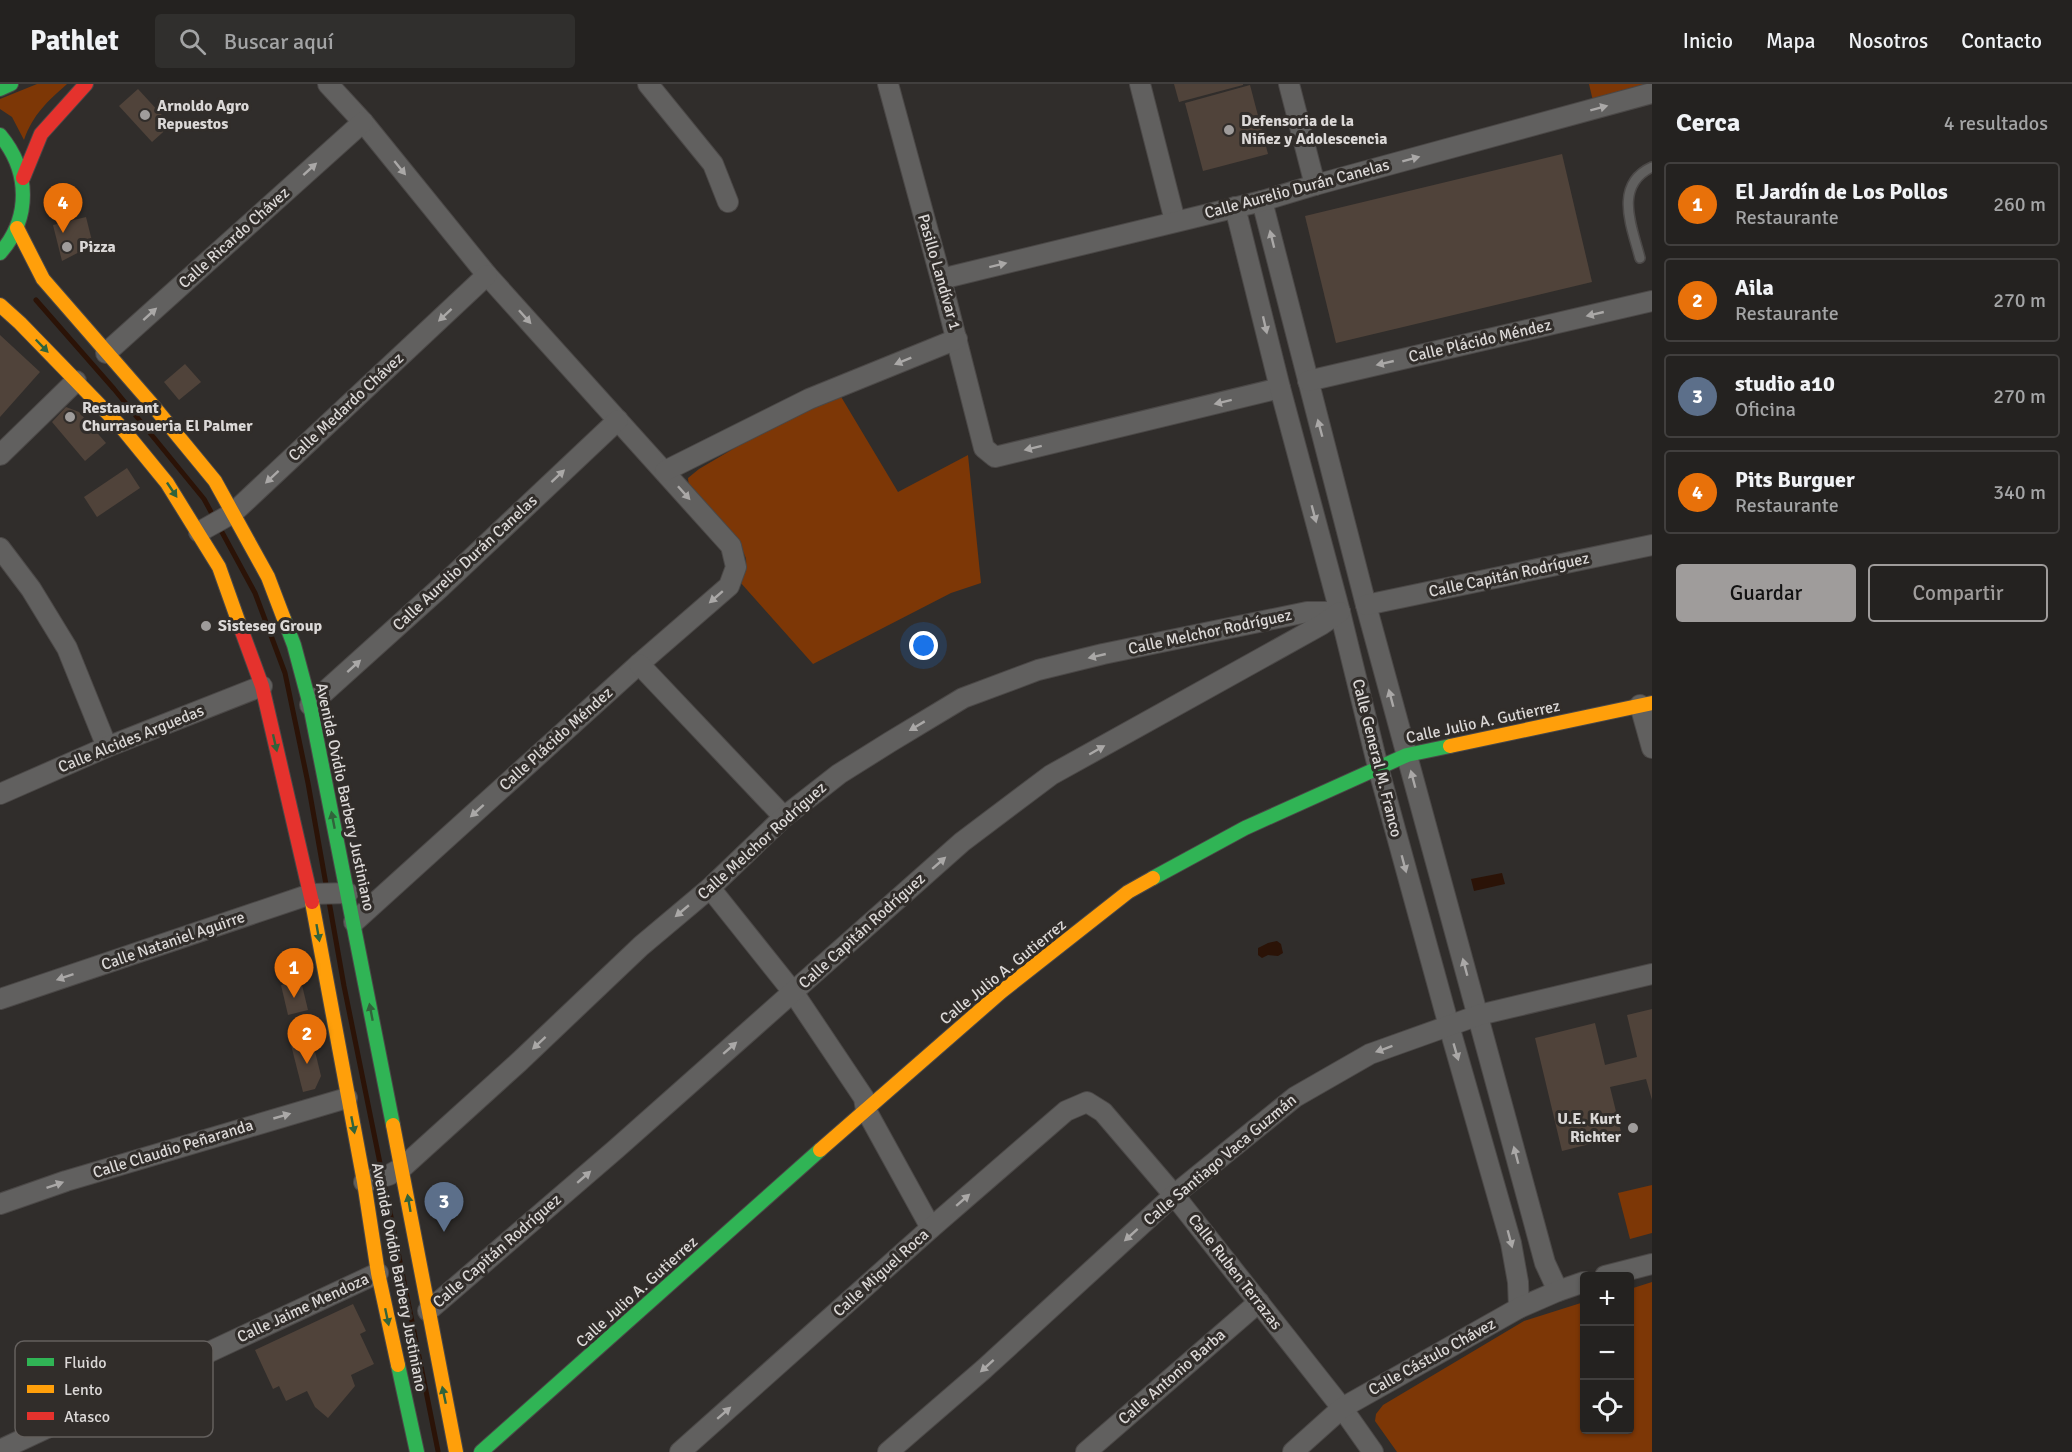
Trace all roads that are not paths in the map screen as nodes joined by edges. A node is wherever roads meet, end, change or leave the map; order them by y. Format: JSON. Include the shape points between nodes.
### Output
{"nodes":[{"id":1,"x":11,"y":84,"type":"edge"},
{"id":2,"x":86,"y":84,"type":"edge"},
{"id":3,"x":328,"y":84,"type":"edge"},
{"id":4,"x":648,"y":84,"type":"edge"},
{"id":5,"x":888,"y":84,"type":"edge"},
{"id":6,"x":1140,"y":84,"type":"edge"},
{"id":7,"x":1289,"y":84,"type":"edge"},
{"id":8,"x":0,"y":89,"type":"edge"},
{"id":9,"x":1652,"y":93,"type":"edge"},
{"id":10,"x":363,"y":122,"type":"junction"},
{"id":11,"x":0,"y":135,"type":"edge"},
{"id":12,"x":1652,"y":167,"type":"edge"},
{"id":13,"x":23,"y":178,"type":"junction"},
{"id":14,"x":1315,"y":185,"type":"junction"},
{"id":15,"x":1262,"y":201,"type":"junction"},
{"id":16,"x":728,"y":202,"type":"dead end"},
{"id":17,"x":1235,"y":207,"type":"junction"},
{"id":18,"x":1175,"y":221,"type":"junction"},
{"id":19,"x":17,"y":228,"type":"junction"},
{"id":20,"x":0,"y":253,"type":"edge"},
{"id":21,"x":1640,"y":258,"type":"dead end"},
{"id":22,"x":487,"y":275,"type":"junction"},
{"id":23,"x":1281,"y":278,"type":"junction"},
{"id":24,"x":941,"y":279,"type":"junction"},
{"id":25,"x":1255,"y":285,"type":"junction"},
{"id":26,"x":1652,"y":301,"type":"edge"},
{"id":27,"x":0,"y":305,"type":"edge"},
{"id":28,"x":957,"y":339,"type":"junction"},
{"id":29,"x":106,"y":353,"type":"junction"},
{"id":30,"x":76,"y":381,"type":"junction"},
{"id":31,"x":1308,"y":381,"type":"junction"},
{"id":32,"x":1280,"y":388,"type":"junction"},
{"id":33,"x":618,"y":420,"type":"junction"},
{"id":34,"x":0,"y":455,"type":"edge"},
{"id":35,"x":664,"y":471,"type":"junction"},
{"id":36,"x":216,"y":522,"type":"junction"},
{"id":37,"x":1652,"y":545,"type":"edge"},
{"id":38,"x":0,"y":548,"type":"edge"},
{"id":39,"x":1366,"y":605,"type":"junction"},
{"id":40,"x":1340,"y":612,"type":"junction"},
{"id":41,"x":639,"y":664,"type":"junction"},
{"id":42,"x":262,"y":686,"type":"junction"},
{"id":43,"x":1646,"y":704,"type":"edge"},
{"id":44,"x":310,"y":705,"type":"junction"},
{"id":45,"x":107,"y":747,"type":"junction"},
{"id":46,"x":1652,"y":748,"type":"edge"},
{"id":47,"x":1407,"y":755,"type":"junction"},
{"id":48,"x":1378,"y":766,"type":"junction"},
{"id":49,"x":0,"y":794,"type":"edge"},
{"id":50,"x":784,"y":817,"type":"junction"},
{"id":51,"x":710,"y":888,"type":"junction"},
{"id":52,"x":328,"y":894,"type":"junction"},
{"id":53,"x":354,"y":922,"type":"junction"},
{"id":54,"x":1652,"y":974,"type":"edge"},
{"id":55,"x":793,"y":992,"type":"junction"},
{"id":56,"x":0,"y":999,"type":"edge"},
{"id":57,"x":1479,"y":1015,"type":"junction"},
{"id":58,"x":1449,"y":1026,"type":"junction"},
{"id":59,"x":347,"y":1098,"type":"junction"},
{"id":60,"x":1087,"y":1102,"type":"joint"},
{"id":61,"x":866,"y":1110,"type":"junction"},
{"id":62,"x":382,"y":1176,"type":"junction"},
{"id":63,"x":1174,"y":1195,"type":"junction"},
{"id":64,"x":0,"y":1204,"type":"edge"},
{"id":65,"x":931,"y":1228,"type":"junction"},
{"id":66,"x":1652,"y":1264,"type":"edge"},
{"id":67,"x":1621,"y":1272,"type":"edge"},
{"id":68,"x":378,"y":1273,"type":"junction"},
{"id":69,"x":1580,"y":1283,"type":"edge"},
{"id":70,"x":1558,"y":1291,"type":"junction"},
{"id":71,"x":1259,"y":1302,"type":"junction"},
{"id":72,"x":1519,"y":1308,"type":"junction"},
{"id":73,"x":428,"y":1311,"type":"junction"},
{"id":74,"x":213,"y":1350,"type":"edge"},
{"id":75,"x":1342,"y":1408,"type":"junction"},
{"id":76,"x":27,"y":1437,"type":"edge"},
{"id":77,"x":1,"y":1449,"type":"edge"},
{"id":78,"x":417,"y":1452,"type":"edge"},
{"id":79,"x":456,"y":1452,"type":"edge"},
{"id":80,"x":481,"y":1452,"type":"edge"},
{"id":81,"x":680,"y":1452,"type":"edge"},
{"id":82,"x":888,"y":1452,"type":"edge"},
{"id":83,"x":1086,"y":1452,"type":"edge"},
{"id":84,"x":1293,"y":1452,"type":"edge"},
{"id":85,"x":1373,"y":1452,"type":"edge"}],
"edges":[{"from":1,"to":8,"type":"street"},
{"from":2,"to":13,"type":"street","via":[[41,134]]},
{"from":3,"to":10,"type":"street"},
{"from":4,"to":16,"type":"street","via":[[713,164]]},
{"from":5,"to":24,"type":"street","name":"Pasillo Landívar 1"},
{"from":6,"to":18,"type":"street"},
{"from":7,"to":14,"type":"street"},
{"from":14,"to":9,"type":"street","name":"Calle Aurelio Durán Canelas","one_way":true},
{"from":10,"to":22,"type":"street","one_way":true},
{"from":29,"to":10,"type":"street","name":"Calle Ricardo Chávez","one_way":true},
{"from":11,"to":13,"type":"street","via":[[14,154]]},
{"from":12,"to":21,"type":"lane","via":[[1631,185],[1628,194],[1628,212]]},
{"from":13,"to":19,"type":"street","via":[[24,204]]},
{"from":14,"to":15,"type":"street","name":"Calle Aurelio Durán Canelas"},
{"from":15,"to":17,"type":"street","name":"Calle Aurelio Durán Canelas"},
{"from":23,"to":15,"type":"street","name":"Calle General M. Franco","one_way":true},
{"from":17,"to":18,"type":"street","name":"Calle Aurelio Durán Canelas"},
{"from":17,"to":25,"type":"street","name":"Calle General M. Franco"},
{"from":24,"to":18,"type":"street","name":"Calle Aurelio Durán Canelas","one_way":true},
{"from":19,"to":20,"type":"street"},
{"from":19,"to":29,"type":"street","name":"Avenida Ovidio Barbery Justiniano","via":[[42,279]]},
{"from":22,"to":33,"type":"street","one_way":true},
{"from":22,"to":36,"type":"street","name":"Calle Medardo Chávez","one_way":true},
{"from":23,"to":25,"type":"street"},
{"from":23,"to":31,"type":"street","name":"Calle General M. Franco"},
{"from":24,"to":28,"type":"street","name":"Pasillo Landívar 1"},
{"from":25,"to":32,"type":"street","name":"Calle General M. Franco","one_way":true},
{"from":26,"to":31,"type":"street","name":"Calle Plácido Méndez","one_way":true},
{"from":27,"to":30,"type":"street","name":"Avenida Ovidio Barbery Justiniano","one_way":true},
{"from":32,"to":28,"type":"street","name":"Pasillo Landívar 1","one_way":true,"via":[[994,457],[984,448]]},
{"from":28,"to":35,"type":"street","one_way":true,"via":[[809,399]]},
{"from":29,"to":36,"type":"street","name":"Avenida Ovidio Barbery Justiniano","via":[[215,481]]},
{"from":30,"to":34,"type":"street"},
{"from":30,"to":36,"type":"street","name":"Avenida Ovidio Barbery Justiniano","one_way":true,"via":[[160,474]]},
{"from":39,"to":31,"type":"street","name":"Calle General M. Franco","one_way":true},
{"from":32,"to":40,"type":"street","name":"Calle General M. Franco","one_way":true},
{"from":33,"to":35,"type":"street"},
{"from":44,"to":33,"type":"street","name":"Calle Aurelio Durán Canelas","one_way":true},
{"from":35,"to":41,"type":"street","name":"Calle Plácido Méndez","one_way":true,"via":[[731,546],[736,567],[729,586]]},
{"from":36,"to":42,"type":"street","name":"Avenida Ovidio Barbery Justiniano","via":[[219,567]]},
{"from":36,"to":44,"type":"street","name":"Avenida Ovidio Barbery Justiniano","via":[[268,577],[294,645]]},
{"from":37,"to":39,"type":"street","name":"Calle Capitán Rodríguez"},
{"from":38,"to":45,"type":"street","via":[[67,648]]},
{"from":47,"to":39,"type":"street","name":"Calle General M. Franco","one_way":true},
{"from":40,"to":48,"type":"street","name":"Calle General M. Franco"},
{"from":40,"to":50,"type":"street","name":"Calle Melchor Rodríguez","one_way":true,"via":[[1307,612],[1038,670],[963,698],[839,774]]},
{"from":55,"to":40,"type":"street","name":"Calle Capitán Rodríguez","one_way":true,"via":[[963,842],[1051,775]]},
{"from":41,"to":50,"type":"street"},
{"from":41,"to":53,"type":"street","name":"Calle Plácido Méndez","one_way":true},
{"from":42,"to":45,"type":"street","name":"Calle Alcides Arguedas"},
{"from":42,"to":52,"type":"street","name":"Avenida Ovidio Barbery Justiniano","one_way":true},
{"from":43,"to":46,"type":"street"},
{"from":43,"to":47,"type":"street","name":"Calle Julio A. Gutierrez"},
{"from":52,"to":44,"type":"street","name":"Avenida Ovidio Barbery Justiniano","one_way":true},
{"from":45,"to":49,"type":"street","name":"Calle Alcides Arguedas"},
{"from":47,"to":48,"type":"street","name":"Calle Julio A. Gutierrez"},
{"from":57,"to":47,"type":"street","name":"Calle General M. Franco","one_way":true},
{"from":48,"to":58,"type":"street","name":"Calle General M. Franco","one_way":true},
{"from":48,"to":61,"type":"street","name":"Calle Julio A. Gutierrez","via":[[1245,828],[1128,892],[1002,992]]},
{"from":50,"to":51,"type":"street","name":"Calle Melchor Rodríguez"},
{"from":51,"to":55,"type":"street"},
{"from":51,"to":62,"type":"street","name":"Calle Melchor Rodríguez","one_way":true,"via":[[641,946],[520,1060]]},
{"from":52,"to":53,"type":"street","name":"Avenida Ovidio Barbery Justiniano"},
{"from":52,"to":56,"type":"street","name":"Calle Nataniel Aguirre","one_way":true},
{"from":52,"to":59,"type":"street","name":"Avenida Ovidio Barbery Justiniano","one_way":true},
{"from":62,"to":53,"type":"street","name":"Avenida Ovidio Barbery Justiniano","one_way":true},
{"from":54,"to":57,"type":"street","name":"Calle Santiago Vaca Guzmán"},
{"from":55,"to":61,"type":"street","via":[[864,1098]]},
{"from":73,"to":55,"type":"street","name":"Calle Capitán Rodríguez","one_way":true},
{"from":57,"to":58,"type":"street","name":"Calle Santiago Vaca Guzmán"},
{"from":70,"to":57,"type":"street","name":"Calle General M. Franco","one_way":true,"via":[[1545,1263]]},
{"from":58,"to":63,"type":"street","name":"Calle Santiago Vaca Guzmán","one_way":true,"via":[[1370,1054],[1295,1097]]},
{"from":58,"to":72,"type":"street","name":"Calle General M. Franco","one_way":true,"via":[[1511,1244]]},
{"from":59,"to":62,"type":"street","name":"Avenida Ovidio Barbery Justiniano","one_way":true},
{"from":64,"to":59,"type":"street","name":"Calle Claudio Peñaranda","one_way":true},
{"from":60,"to":63,"type":"street","name":"Calle Ruben Terrazas","via":[[1103,1112]]},
{"from":65,"to":60,"type":"street","name":"Calle Miguel Roca","one_way":true,"via":[[1066,1112]]},
{"from":61,"to":65,"type":"street"},
{"from":61,"to":80,"type":"street","name":"Calle Julio A. Gutierrez"},
{"from":62,"to":68,"type":"street","name":"Avenida Ovidio Barbery Justiniano"},
{"from":73,"to":62,"type":"street","name":"Avenida Ovidio Barbery Justiniano","one_way":true},
{"from":63,"to":71,"type":"street","name":"Calle Ruben Terrazas"},
{"from":63,"to":82,"type":"street","name":"Calle Santiago Vaca Guzmán","one_way":true},
{"from":81,"to":65,"type":"street","name":"Calle Miguel Roca","one_way":true},
{"from":66,"to":67,"type":"street"},
{"from":68,"to":74,"type":"street","name":"Calle Jaime Mendoza"},
{"from":68,"to":78,"type":"street","name":"Avenida Ovidio Barbery Justiniano","one_way":true},
{"from":69,"to":70,"type":"street","name":"Calle Cástulo Chávez"},
{"from":70,"to":72,"type":"street","name":"Calle Cástulo Chávez"},
{"from":71,"to":75,"type":"street","name":"Calle Ruben Terrazas"},
{"from":71,"to":83,"type":"street","name":"Calle Antonio Barba"},
{"from":72,"to":75,"type":"street","name":"Calle Cástulo Chávez"},
{"from":79,"to":73,"type":"street","name":"Avenida Ovidio Barbery Justiniano","one_way":true},
{"from":75,"to":84,"type":"street","name":"Calle Cástulo Chávez"},
{"from":75,"to":85,"type":"street","name":"Calle Ruben Terrazas"},
{"from":76,"to":77,"type":"street","name":"Calle Jaime Mendoza"}]}
